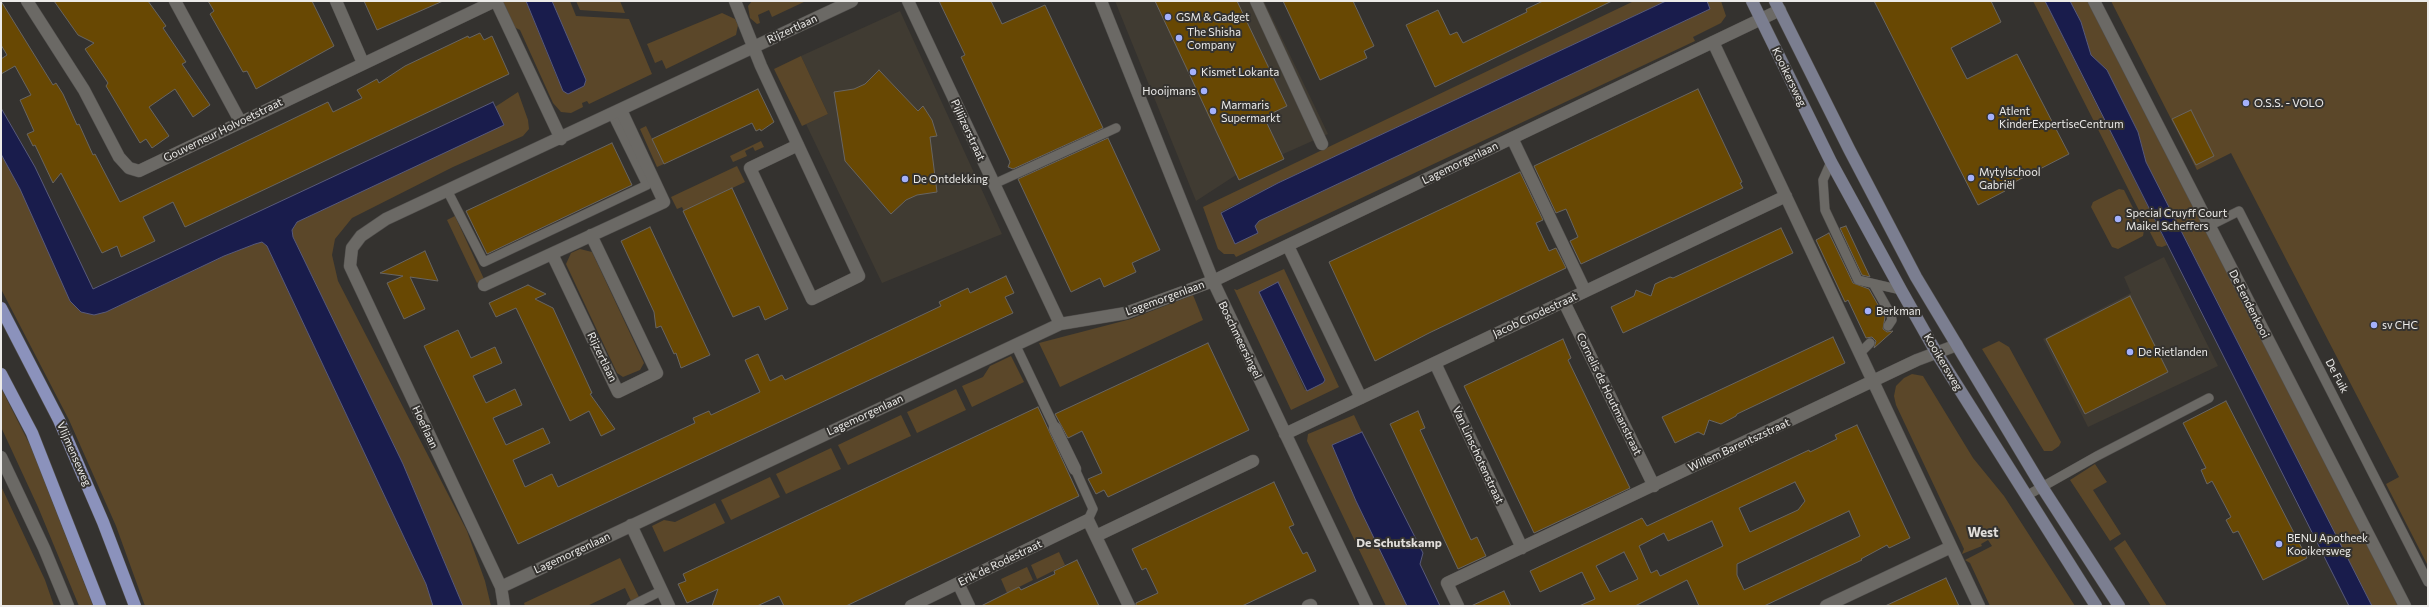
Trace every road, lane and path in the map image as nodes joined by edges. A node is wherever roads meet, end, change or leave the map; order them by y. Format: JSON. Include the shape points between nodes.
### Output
{"nodes":[{"id":1,"x":27,"y":1,"type":"edge"},
{"id":2,"x":175,"y":1,"type":"edge"},
{"id":3,"x":336,"y":1,"type":"edge"},
{"id":4,"x":495,"y":1,"type":"edge"},
{"id":5,"x":735,"y":1,"type":"edge"},
{"id":6,"x":852,"y":1,"type":"edge"},
{"id":7,"x":908,"y":1,"type":"edge"},
{"id":8,"x":1100,"y":1,"type":"edge"},
{"id":9,"x":1256,"y":1,"type":"edge"},
{"id":10,"x":1752,"y":1,"type":"edge"},
{"id":11,"x":2094,"y":1,"type":"edge"},
{"id":12,"x":1778,"y":6,"type":"edge"},
{"id":13,"x":1761,"y":19,"type":"junction"},
{"id":14,"x":1713,"y":42,"type":"junction"},
{"id":15,"x":754,"y":47,"type":"junction"},
{"id":16,"x":364,"y":63,"type":"junction"},
{"id":17,"x":616,"y":112,"type":"junction"},
{"id":18,"x":240,"y":121,"type":"junction"},
{"id":19,"x":1116,"y":128,"type":"dead end"},
{"id":20,"x":1512,"y":138,"type":"junction"},
{"id":21,"x":561,"y":139,"type":"junction"},
{"id":22,"x":1322,"y":144,"type":"dead end"},
{"id":23,"x":798,"y":146,"type":"junction"},
{"id":24,"x":1831,"y":162,"type":"junction"},
{"id":25,"x":994,"y":184,"type":"junction"},
{"id":26,"x":448,"y":192,"type":"junction"},
{"id":27,"x":1786,"y":196,"type":"junction"},
{"id":28,"x":2209,"y":226,"type":"junction"},
{"id":29,"x":591,"y":235,"type":"junction"},
{"id":30,"x":1288,"y":246,"type":"junction"},
{"id":31,"x":352,"y":248,"type":"joint"},
{"id":32,"x":552,"y":254,"type":"junction"},
{"id":33,"x":1213,"y":281,"type":"junction"},
{"id":34,"x":484,"y":285,"type":"dead end"},
{"id":35,"x":1874,"y":285,"type":"junction"},
{"id":36,"x":1901,"y":290,"type":"junction"},
{"id":37,"x":1585,"y":291,"type":"junction"},
{"id":38,"x":1564,"y":302,"type":"junction"},
{"id":39,"x":1,"y":308,"type":"edge"},
{"id":40,"x":1060,"y":324,"type":"junction"},
{"id":41,"x":1888,"y":326,"type":"dead end"},
{"id":42,"x":1870,"y":343,"type":"dead end"},
{"id":43,"x":1015,"y":344,"type":"junction"},
{"id":44,"x":1957,"y":345,"type":"junction"},
{"id":45,"x":1936,"y":352,"type":"junction"},
{"id":46,"x":1860,"y":353,"type":"junction"},
{"id":47,"x":1435,"y":362,"type":"junction"},
{"id":48,"x":1,"y":374,"type":"edge"},
{"id":49,"x":1873,"y":382,"type":"junction"},
{"id":50,"x":1361,"y":398,"type":"junction"},
{"id":51,"x":2209,"y":398,"type":"dead end"},
{"id":52,"x":1056,"y":428,"type":"joint"},
{"id":53,"x":1285,"y":434,"type":"junction"},
{"id":54,"x":1,"y":458,"type":"edge"},
{"id":55,"x":1253,"y":461,"type":"dead end"},
{"id":56,"x":1075,"y":469,"type":"joint"},
{"id":57,"x":1654,"y":486,"type":"junction"},
{"id":58,"x":2042,"y":487,"type":"junction"},
{"id":59,"x":2026,"y":496,"type":"junction"},
{"id":60,"x":1088,"y":520,"type":"junction"},
{"id":61,"x":630,"y":525,"type":"junction"},
{"id":62,"x":1096,"y":536,"type":"junction"},
{"id":63,"x":1951,"y":547,"type":"junction"},
{"id":64,"x":1522,"y":548,"type":"junction"},
{"id":65,"x":2428,"y":582,"type":"edge"},
{"id":66,"x":958,"y":583,"type":"junction"},
{"id":67,"x":501,"y":587,"type":"junction"},
{"id":68,"x":662,"y":591,"type":"junction"},
{"id":69,"x":68,"y":606,"type":"edge"},
{"id":70,"x":100,"y":606,"type":"edge"},
{"id":71,"x":135,"y":606,"type":"edge"},
{"id":72,"x":504,"y":606,"type":"edge"},
{"id":73,"x":631,"y":606,"type":"edge"},
{"id":74,"x":668,"y":606,"type":"edge"},
{"id":75,"x":911,"y":606,"type":"edge"},
{"id":76,"x":969,"y":606,"type":"edge"},
{"id":77,"x":1129,"y":606,"type":"edge"},
{"id":78,"x":1367,"y":606,"type":"edge"},
{"id":79,"x":1458,"y":606,"type":"edge"},
{"id":80,"x":1826,"y":606,"type":"edge"},
{"id":81,"x":1979,"y":606,"type":"edge"},
{"id":82,"x":2096,"y":606,"type":"edge"},
{"id":83,"x":2119,"y":606,"type":"edge"},
{"id":84,"x":2405,"y":606,"type":"edge"}],
"edges":[{"from":1,"to":18,"type":"street","name":"Gouverneur Holvoetstraat","via":[[84,90],[119,157],[128,168],[139,171]]},
{"from":2,"to":18,"type":"street"},
{"from":3,"to":16,"type":"street"},
{"from":4,"to":16,"type":"street","name":"Gouverneur Holvoetstraat"},
{"from":4,"to":21,"type":"street"},
{"from":5,"to":15,"type":"street","name":"Rijzertlaan"},
{"from":6,"to":15,"type":"street","name":"Rijzertlaan"},
{"from":7,"to":25,"type":"street","name":"Pijlijzerstraat"},
{"from":8,"to":33,"type":"street","name":"Boschmeersingel"},
{"from":9,"to":22,"type":"street"},
{"from":10,"to":13,"type":"street","name":"Kooikersweg"},
{"from":11,"to":28,"type":"street","name":"De Eendenkooi"},
{"from":12,"to":13,"type":"street","name":"Lagemorgenlaan"},
{"from":12,"to":44,"type":"street","name":"Kooikersweg","via":[[1916,277]]},
{"from":13,"to":14,"type":"street","name":"Lagemorgenlaan"},
{"from":13,"to":24,"type":"street","name":"Kooikersweg"},
{"from":14,"to":20,"type":"street","name":"Lagemorgenlaan"},
{"from":14,"to":27,"type":"street"},
{"from":15,"to":17,"type":"street","name":"Rijzertlaan"},
{"from":15,"to":23,"type":"street"},
{"from":16,"to":18,"type":"street","name":"Gouverneur Holvoetstraat"},
{"from":17,"to":21,"type":"street","name":"Rijzertlaan"},
{"from":17,"to":26,"type":"lane","via":[[647,185],[484,262]]},
{"from":17,"to":29,"type":"street","via":[[664,202]]},
{"from":19,"to":25,"type":"lane"},
{"from":20,"to":30,"type":"street","name":"Lagemorgenlaan"},
{"from":20,"to":37,"type":"street"},
{"from":21,"to":26,"type":"street","name":"Rijzertlaan"},
{"from":23,"to":23,"type":"street","via":[[860,276],[812,299],[750,168]]},
{"from":24,"to":35,"type":"lane","via":[[1823,180],[1825,210],[1858,280]]},
{"from":24,"to":36,"type":"street","name":"Kooikersweg"},
{"from":25,"to":40,"type":"street","name":"Pijlijzerstraat"},
{"from":26,"to":31,"type":"street","name":"Rijzertlaan","via":[[386,219],[361,236]]},
{"from":27,"to":37,"type":"street","name":"Jacob Cnodestraat"},
{"from":27,"to":46,"type":"street"},
{"from":28,"to":65,"type":"lane","name":"De Fuik","via":[[2239,212]]},
{"from":28,"to":84,"type":"street","name":"De Eendenkooi"},
{"from":29,"to":32,"type":"street"},
{"from":29,"to":32,"type":"street","name":"Rijzertlaan","via":[[657,373],[618,392]]},
{"from":30,"to":33,"type":"street","name":"Lagemorgenlaan"},
{"from":30,"to":50,"type":"street"},
{"from":31,"to":67,"type":"street","name":"Hoeflaan","via":[[350,266]]},
{"from":32,"to":34,"type":"street"},
{"from":33,"to":40,"type":"street","name":"Lagemorgenlaan","via":[[1126,313]]},
{"from":33,"to":53,"type":"street","name":"Boschmeersingel"},
{"from":35,"to":36,"type":"lane"},
{"from":35,"to":41,"type":"lane","via":[[1891,315],[1892,320]]},
{"from":36,"to":45,"type":"street","name":"Kooikersweg"},
{"from":37,"to":38,"type":"street","name":"Jacob Cnodestraat"},
{"from":38,"to":47,"type":"street","name":"Jacob Cnodestraat"},
{"from":38,"to":57,"type":"street","name":"Cornelis de Houtmanstraat"},
{"from":39,"to":71,"type":"main road","name":"Vlijmenseweg","via":[[59,420],[104,522]]},
{"from":40,"to":43,"type":"street","name":"Lagemorgenlaan"},
{"from":42,"to":46,"type":"lane"},
{"from":43,"to":52,"type":"lane"},
{"from":43,"to":61,"type":"street","name":"Lagemorgenlaan"},
{"from":44,"to":45,"type":"street","name":"Willem Barentszstraat"},
{"from":44,"to":58,"type":"street","name":"Kooikersweg"},
{"from":45,"to":49,"type":"street","name":"Willem Barentszstraat"},
{"from":45,"to":59,"type":"street","name":"Kooikersweg"},
{"from":46,"to":49,"type":"street"},
{"from":47,"to":50,"type":"street","name":"Jacob Cnodestraat"},
{"from":47,"to":64,"type":"street","name":"Van Linschotenstraat"},
{"from":48,"to":70,"type":"main road","via":[[32,433]]},
{"from":49,"to":57,"type":"street","name":"Willem Barentszstraat"},
{"from":49,"to":63,"type":"street"},
{"from":50,"to":53,"type":"street","name":"Jacob Cnodestraat"},
{"from":51,"to":58,"type":"lane"},
{"from":52,"to":56,"type":"street"},
{"from":53,"to":78,"type":"street","name":"Boschmeersingel"},
{"from":54,"to":69,"type":"street","via":[[44,548]]},
{"from":55,"to":62,"type":"street"},
{"from":56,"to":60,"type":"lane","via":[[1093,509]]},
{"from":57,"to":64,"type":"street","name":"Willem Barentszstraat"},
{"from":58,"to":59,"type":"lane"},
{"from":58,"to":83,"type":"street","name":"Kooikersweg"},
{"from":59,"to":82,"type":"street","name":"Kooikersweg"},
{"from":60,"to":62,"type":"street"},
{"from":60,"to":66,"type":"street","name":"Erik de Rodestraat"},
{"from":61,"to":67,"type":"street","name":"Lagemorgenlaan"},
{"from":61,"to":68,"type":"street"},
{"from":62,"to":77,"type":"street"},
{"from":63,"to":80,"type":"street"},
{"from":63,"to":81,"type":"street"},
{"from":64,"to":79,"type":"street","via":[[1447,583]]},
{"from":66,"to":75,"type":"street","name":"Erik de Rodestraat"},
{"from":66,"to":76,"type":"street"},
{"from":67,"to":72,"type":"street","name":"Hoeflaan"},
{"from":68,"to":73,"type":"lane"},
{"from":68,"to":74,"type":"street"}]}
